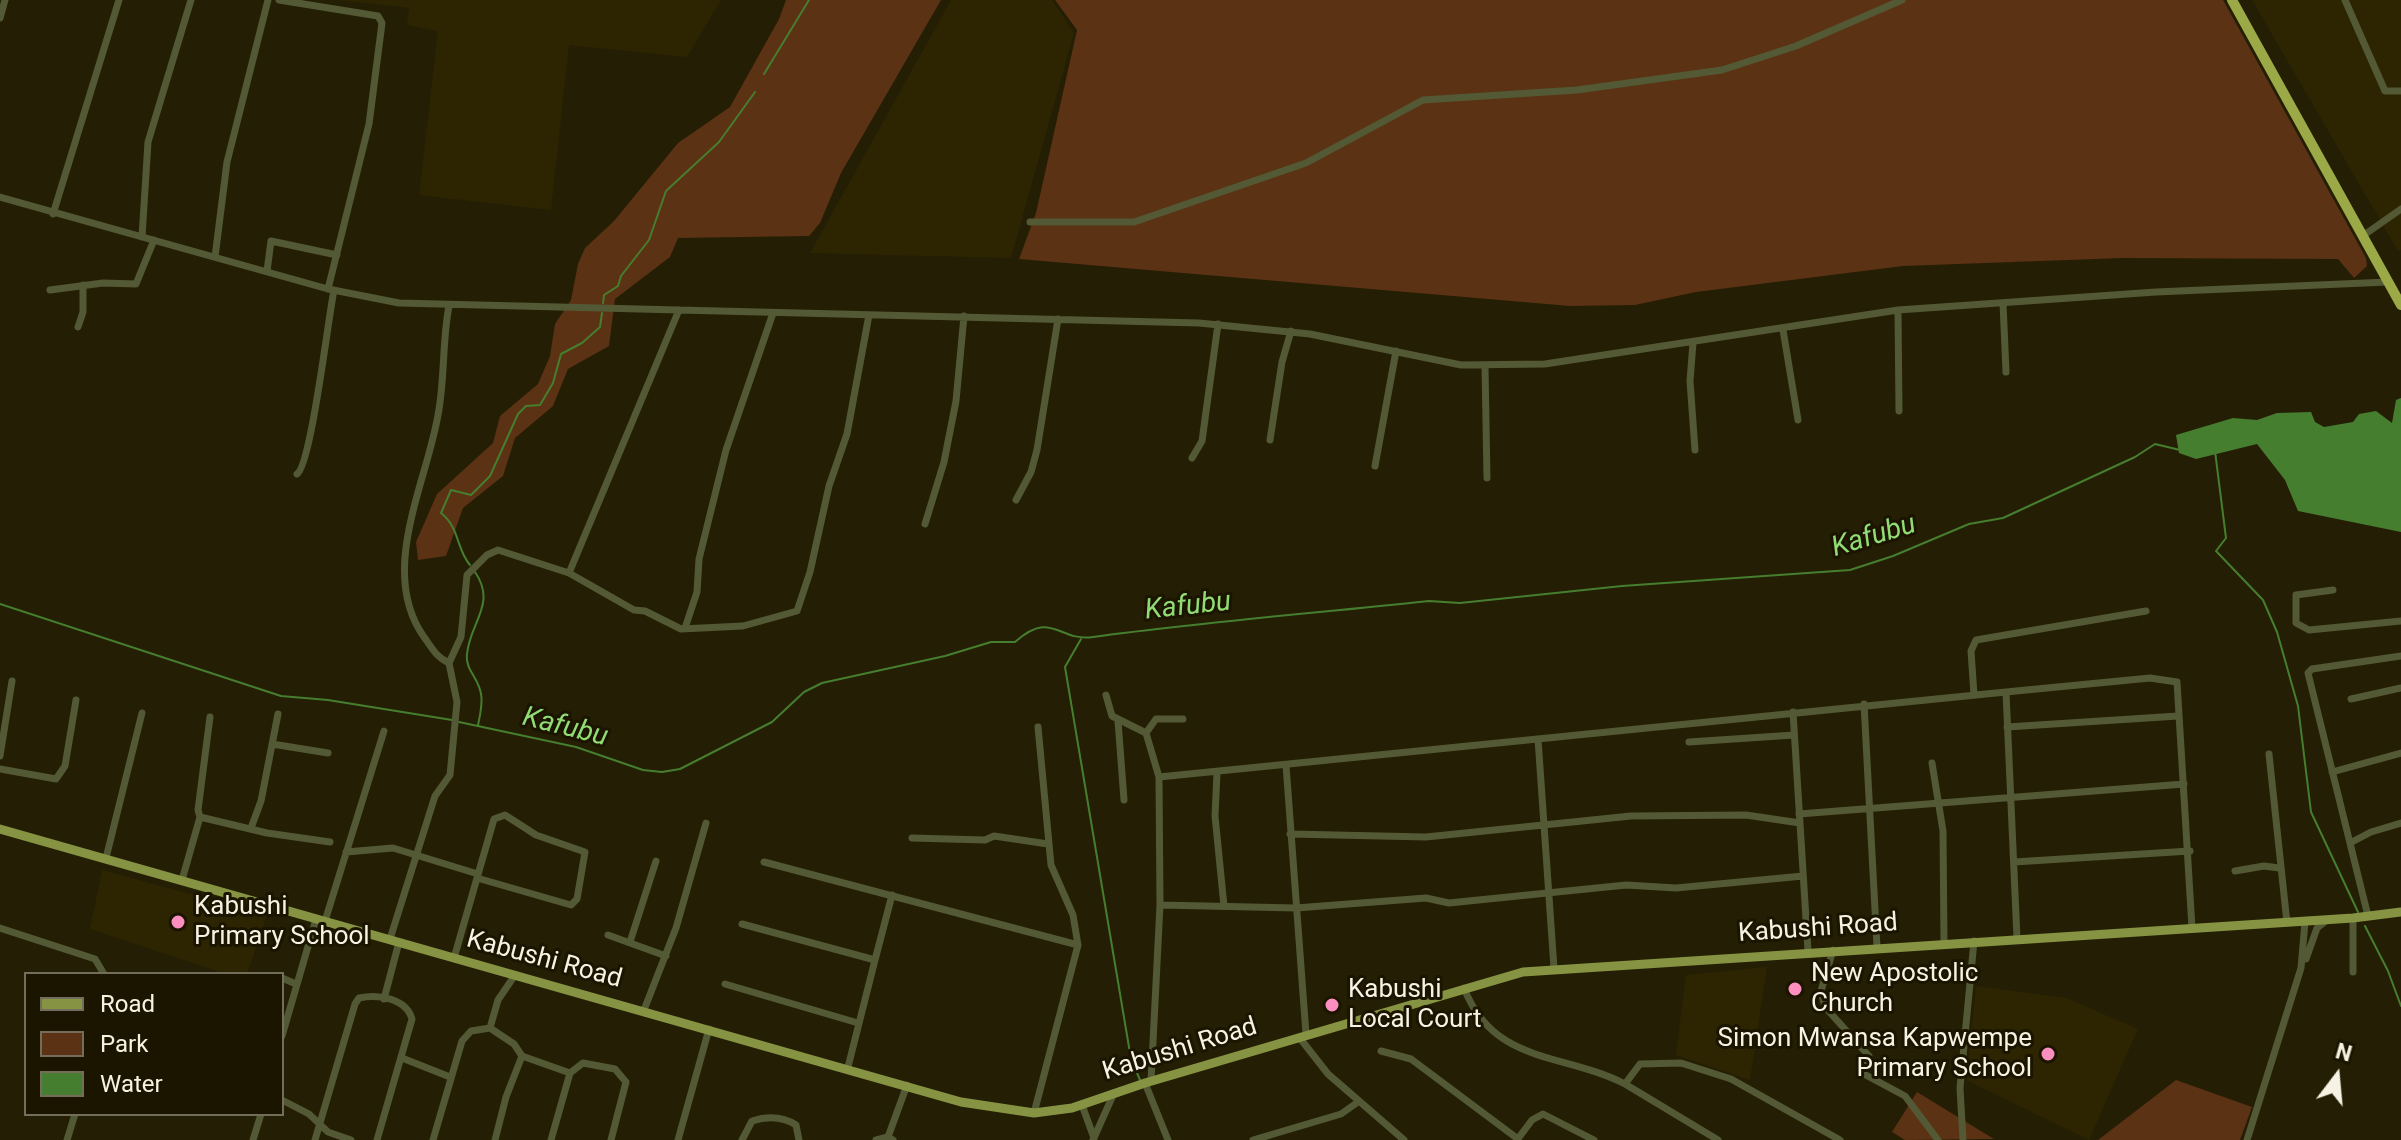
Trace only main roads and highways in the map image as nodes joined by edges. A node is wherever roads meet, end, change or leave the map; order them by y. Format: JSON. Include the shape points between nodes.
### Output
{"nodes":[{"id":1,"x":2232,"y":0,"type":"edge"},
{"id":2,"x":2401,"y":305,"type":"edge"},
{"id":3,"x":0,"y":829,"type":"edge"},
{"id":4,"x":2401,"y":912,"type":"edge"}],
"edges":[{"from":1,"to":2,"type":"highway"},
{"from":3,"to":4,"type":"main road","name":"Kabushi Road","via":[[989,1108],[1034,1113],[1082,1105],[1464,988],[1554,968]]}]}
